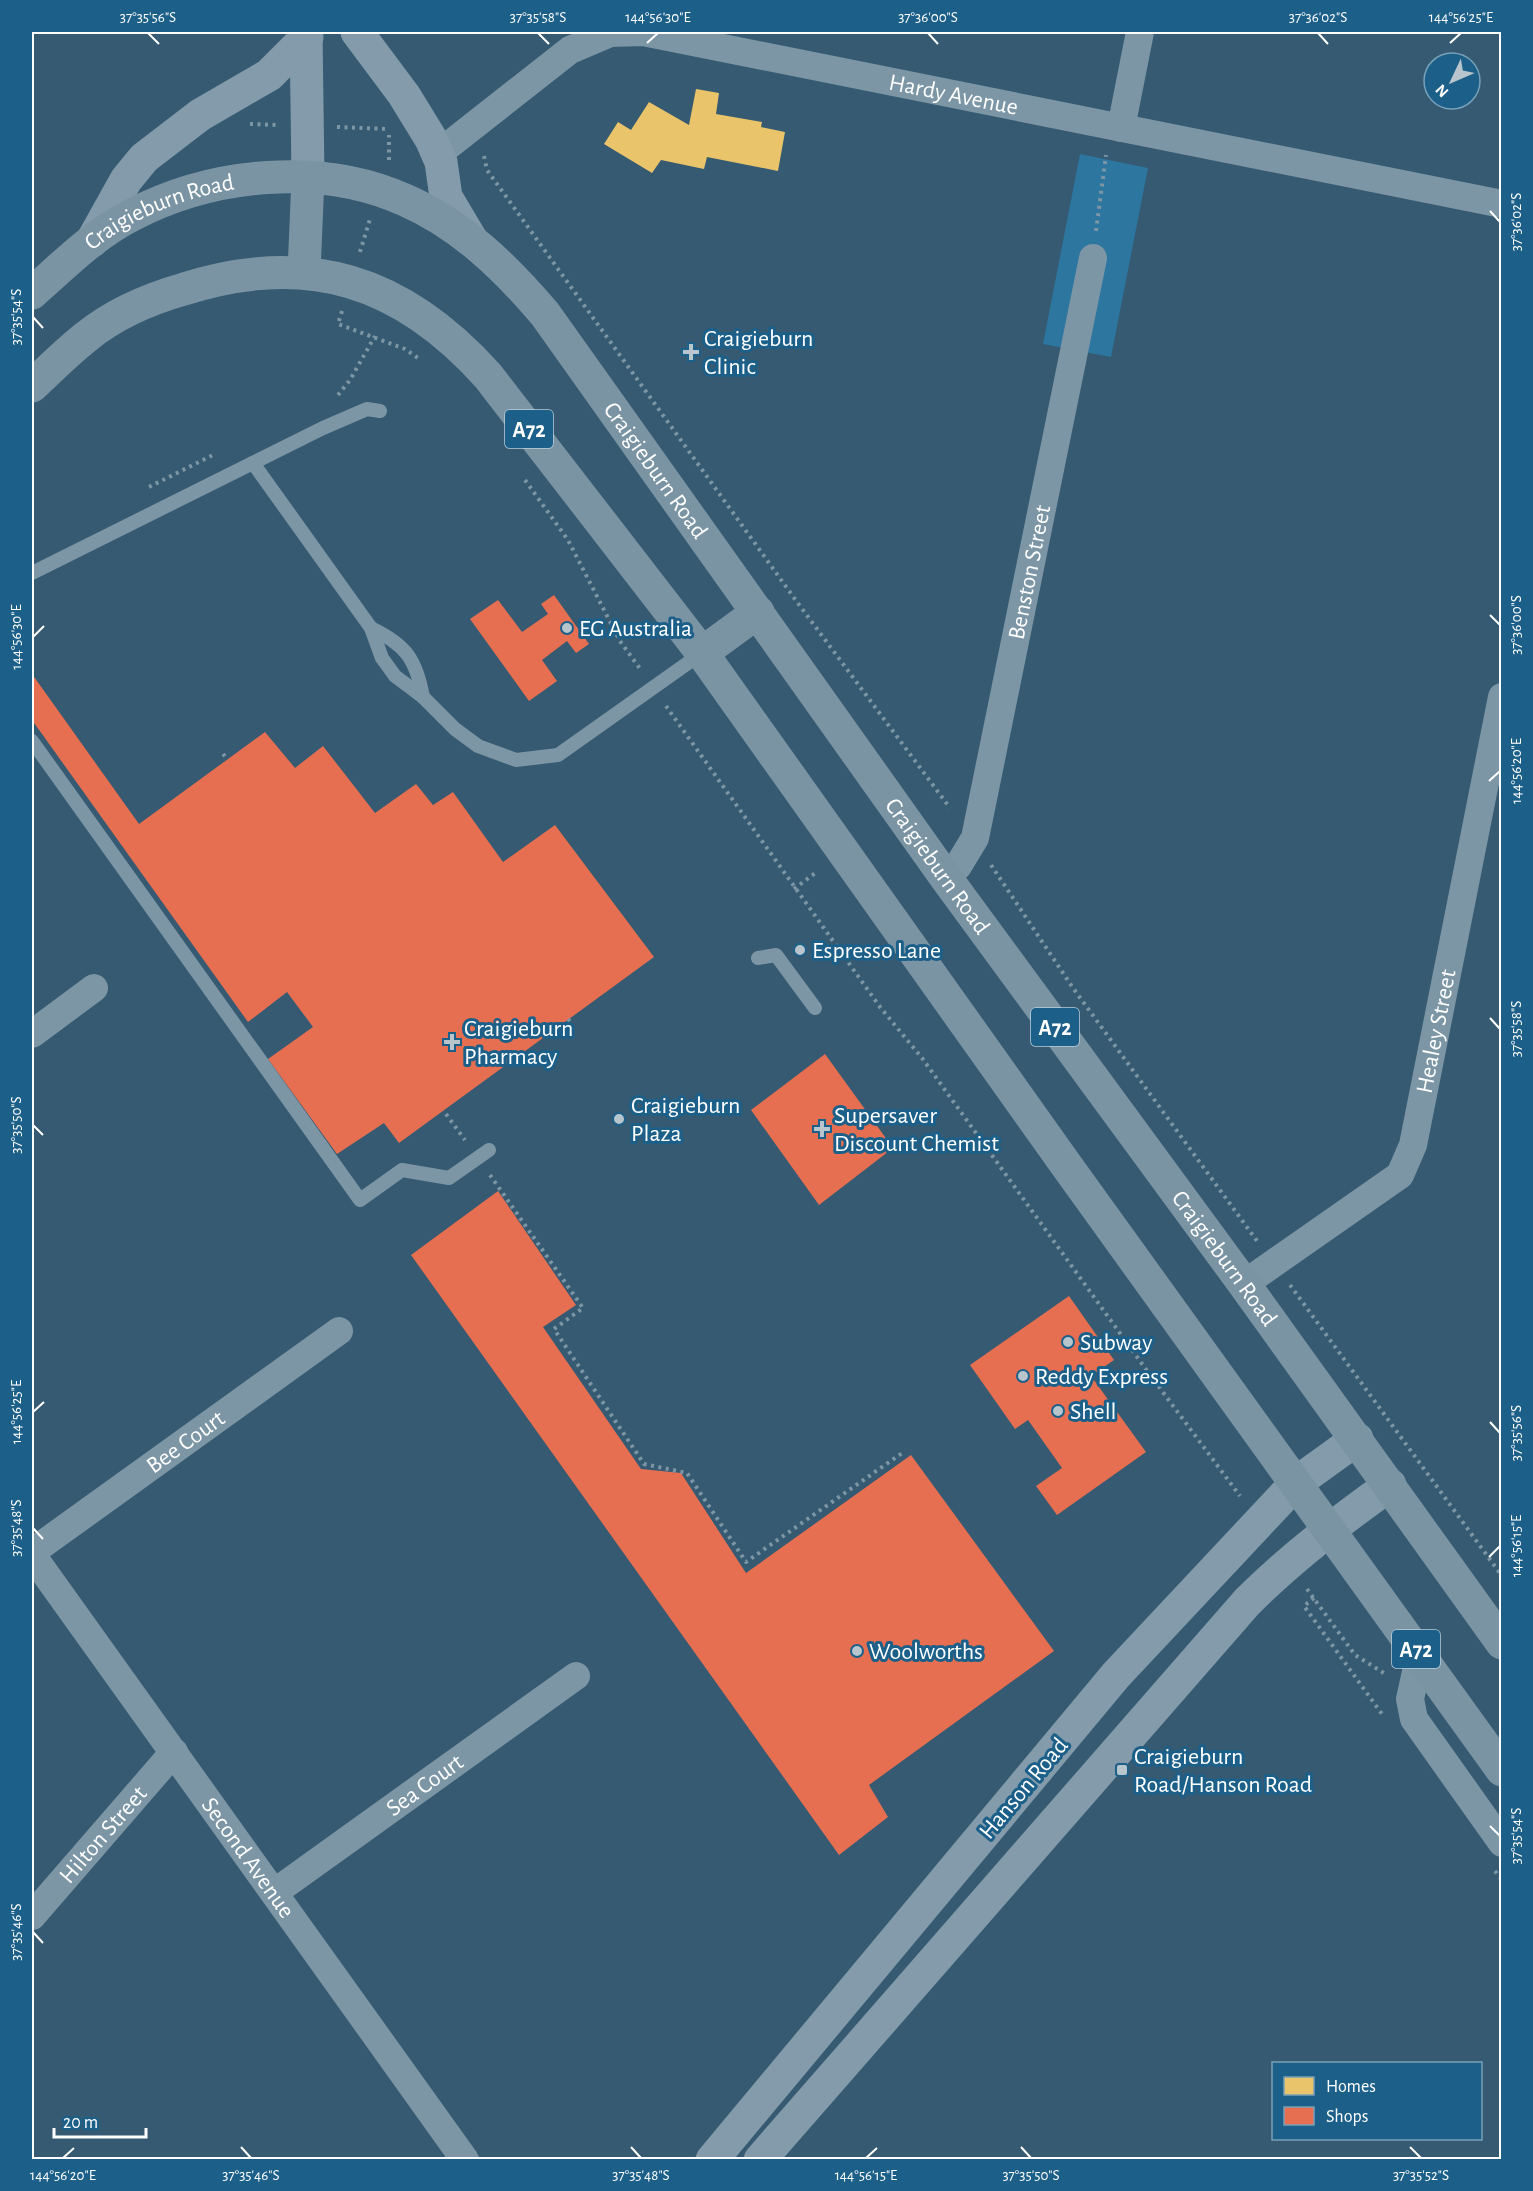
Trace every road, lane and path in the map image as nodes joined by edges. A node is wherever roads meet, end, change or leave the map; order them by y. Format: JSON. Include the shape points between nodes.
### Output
{"nodes":[{"id":1,"x":357,"y":32,"type":"edge"},
{"id":2,"x":1140,"y":32,"type":"edge"},
{"id":3,"x":307,"y":34,"type":"edge"},
{"id":4,"x":1120,"y":128,"type":"junction"},
{"id":5,"x":389,"y":129,"type":"dead end"},
{"id":6,"x":467,"y":130,"type":"junction"},
{"id":7,"x":439,"y":153,"type":"junction"},
{"id":8,"x":308,"y":177,"type":"junction"},
{"id":9,"x":379,"y":191,"type":"junction"},
{"id":10,"x":1502,"y":204,"type":"edge"},
{"id":11,"x":471,"y":239,"type":"junction"},
{"id":12,"x":92,"y":241,"type":"junction"},
{"id":13,"x":1093,"y":258,"type":"joint"},
{"id":14,"x":304,"y":272,"type":"junction"},
{"id":15,"x":351,"y":281,"type":"junction"},
{"id":16,"x":32,"y":293,"type":"edge"},
{"id":17,"x":375,"y":336,"type":"junction"},
{"id":18,"x":421,"y":359,"type":"dead end"},
{"id":19,"x":32,"y":386,"type":"edge"},
{"id":20,"x":331,"y":401,"type":"dead end"},
{"id":21,"x":380,"y":411,"type":"dead end"},
{"id":22,"x":217,"y":453,"type":"dead end"},
{"id":23,"x":253,"y":464,"type":"junction"},
{"id":24,"x":520,"y":473,"type":"dead end"},
{"id":25,"x":145,"y":489,"type":"dead end"},
{"id":26,"x":32,"y":573,"type":"edge"},
{"id":27,"x":758,"y":612,"type":"junction"},
{"id":28,"x":371,"y":628,"type":"junction"},
{"id":29,"x":702,"y":653,"type":"junction"},
{"id":30,"x":654,"y":688,"type":"junction"},
{"id":31,"x":423,"y":697,"type":"junction"},
{"id":32,"x":1502,"y":697,"type":"edge"},
{"id":33,"x":32,"y":741,"type":"edge"},
{"id":34,"x":223,"y":754,"type":"dead end"},
{"id":35,"x":227,"y":759,"type":"dead end"},
{"id":36,"x":950,"y":807,"type":"dead end"},
{"id":37,"x":991,"y":865,"type":"dead end"},
{"id":38,"x":946,"y":878,"type":"junction"},
{"id":39,"x":758,"y":958,"type":"dead end"},
{"id":40,"x":94,"y":988,"type":"dead end"},
{"id":41,"x":1073,"y":988,"type":"dead end"},
{"id":42,"x":815,"y":1008,"type":"dead end"},
{"id":43,"x":568,"y":1018,"type":"dead end"},
{"id":44,"x":572,"y":1024,"type":"dead end"},
{"id":45,"x":32,"y":1034,"type":"edge"},
{"id":46,"x":446,"y":1114,"type":"dead end"},
{"id":47,"x":484,"y":1154,"type":"junction"},
{"id":48,"x":1244,"y":1284,"type":"junction"},
{"id":49,"x":339,"y":1331,"type":"dead end"},
{"id":50,"x":1357,"y":1439,"type":"junction"},
{"id":51,"x":905,"y":1450,"type":"dead end"},
{"id":52,"x":1296,"y":1483,"type":"junction"},
{"id":53,"x":1390,"y":1485,"type":"junction"},
{"id":54,"x":1259,"y":1521,"type":"junction"},
{"id":55,"x":1329,"y":1529,"type":"junction"},
{"id":56,"x":32,"y":1553,"type":"edge"},
{"id":57,"x":1288,"y":1563,"type":"junction"},
{"id":58,"x":1502,"y":1643,"type":"edge"},
{"id":59,"x":1420,"y":1654,"type":"junction"},
{"id":60,"x":576,"y":1676,"type":"dead end"},
{"id":61,"x":1412,"y":1691,"type":"junction"},
{"id":62,"x":174,"y":1752,"type":"junction"},
{"id":63,"x":1502,"y":1770,"type":"edge"},
{"id":64,"x":1502,"y":1843,"type":"edge"},
{"id":65,"x":275,"y":1892,"type":"junction"},
{"id":66,"x":32,"y":1916,"type":"edge"},
{"id":67,"x":465,"y":2160,"type":"edge"},
{"id":68,"x":712,"y":2160,"type":"edge"},
{"id":69,"x":760,"y":2160,"type":"edge"}],
"edges":[{"from":1,"to":7,"type":"street","via":[[404,95]]},
{"from":2,"to":4,"type":"street"},
{"from":3,"to":8,"type":"street"},
{"from":3,"to":12,"type":"street","via":[[269,75],[200,115],[144,158],[126,180]]},
{"from":4,"to":6,"type":"street","name":"Hardy Avenue","via":[[643,32],[610,33],[570,50]]},
{"from":4,"to":10,"type":"street","name":"Hardy Avenue"},
{"from":4,"to":13,"type":"path","via":[[1104,161]]},
{"from":5,"to":9,"type":"path","via":[[389,162]]},
{"from":6,"to":7,"type":"street","name":"Hardy Avenue"},
{"from":6,"to":36,"type":"path","via":[[483,154],[487,170],[797,602]]},
{"from":7,"to":11,"type":"street","via":[[446,197]]},
{"from":8,"to":9,"type":"main road","name":"Craigieburn Road","number":"A72"},
{"from":8,"to":12,"type":"main road","name":"Craigieburn Road","number":"A72","via":[[236,181],[173,196],[130,215]]},
{"from":8,"to":14,"type":"main road"},
{"from":9,"to":11,"type":"main road","name":"Craigieburn Road","number":"A72","via":[[404,199]]},
{"from":9,"to":15,"type":"path"},
{"from":11,"to":27,"type":"main road","name":"Craigieburn Road","number":"A72","via":[[501,264],[545,314]]},
{"from":12,"to":16,"type":"main road","name":"Craigieburn Road","number":"A72"},
{"from":13,"to":38,"type":"street","name":"Benston Street","via":[[980,820],[968,851]]},
{"from":14,"to":15,"type":"main road","number":"A72"},
{"from":14,"to":19,"type":"main road","number":"A72","via":[[228,277],[138,304],[86,336]]},
{"from":15,"to":17,"type":"path","via":[[338,324]]},
{"from":15,"to":29,"type":"main road","number":"A72","via":[[426,318],[469,355]]},
{"from":17,"to":18,"type":"path"},
{"from":17,"to":20,"type":"path","via":[[342,392]]},
{"from":21,"to":23,"type":"lane","via":[[367,409]]},
{"from":22,"to":25,"type":"path"},
{"from":23,"to":26,"type":"lane"},
{"from":23,"to":28,"type":"lane"},
{"from":24,"to":30,"type":"path","via":[[568,540],[620,641]]},
{"from":27,"to":29,"type":"main road"},
{"from":27,"to":38,"type":"main road","name":"Craigieburn Road","number":"A72"},
{"from":28,"to":31,"type":"lane","via":[[382,658],[395,676]]},
{"from":28,"to":31,"type":"lane","via":[[395,640],[415,663]]},
{"from":29,"to":30,"type":"lane"},
{"from":29,"to":52,"type":"main road","number":"A72"},
{"from":30,"to":31,"type":"lane","via":[[558,754],[516,760],[478,746]]},
{"from":30,"to":54,"type":"path","via":[[873,998],[922,1058]]},
{"from":32,"to":48,"type":"street","name":"Healey Street","via":[[1413,1145],[1400,1175]]},
{"from":33,"to":47,"type":"lane","via":[[360,1200],[402,1170],[449,1178]]},
{"from":34,"to":35,"type":"path"},
{"from":37,"to":41,"type":"path"},
{"from":38,"to":48,"type":"main road","name":"Craigieburn Road","number":"A72"},
{"from":39,"to":42,"type":"lane","via":[[776,955]]},
{"from":40,"to":45,"type":"street"},
{"from":43,"to":44,"type":"path"},
{"from":46,"to":47,"type":"path"},
{"from":47,"to":51,"type":"path","via":[[583,1308],[554,1329],[644,1464],[687,1473],[746,1562]]},
{"from":48,"to":50,"type":"main road","name":"Craigieburn Road","number":"A72"},
{"from":49,"to":56,"type":"street","name":"Bee Court"},
{"from":50,"to":52,"type":"street","name":"Hanson Road"},
{"from":50,"to":53,"type":"main road","name":"Craigieburn Road","number":"A72"},
{"from":52,"to":54,"type":"street","name":"Hanson Road"},
{"from":52,"to":55,"type":"main road","number":"A72"},
{"from":53,"to":55,"type":"street","name":"Hanson Road"},
{"from":53,"to":58,"type":"main road","name":"Craigieburn Road","number":"A72"},
{"from":54,"to":68,"type":"street","name":"Hanson Road","via":[[1116,1676]]},
{"from":55,"to":57,"type":"street","name":"Hanson Road"},
{"from":55,"to":59,"type":"main road","number":"A72"},
{"from":56,"to":62,"type":"street","name":"Second Avenue"},
{"from":57,"to":61,"type":"path","via":[[1355,1655]]},
{"from":57,"to":69,"type":"street","name":"Hanson Road","via":[[1208,1646]]},
{"from":59,"to":61,"type":"street"},
{"from":59,"to":63,"type":"main road","number":"A72"},
{"from":60,"to":65,"type":"street","name":"Sea Court"},
{"from":61,"to":64,"type":"street","via":[[1411,1711],[1420,1728]]},
{"from":62,"to":65,"type":"street","name":"Second Avenue"},
{"from":62,"to":66,"type":"street","name":"Hilton Street"},
{"from":65,"to":67,"type":"street","name":"Second Avenue"}]}
